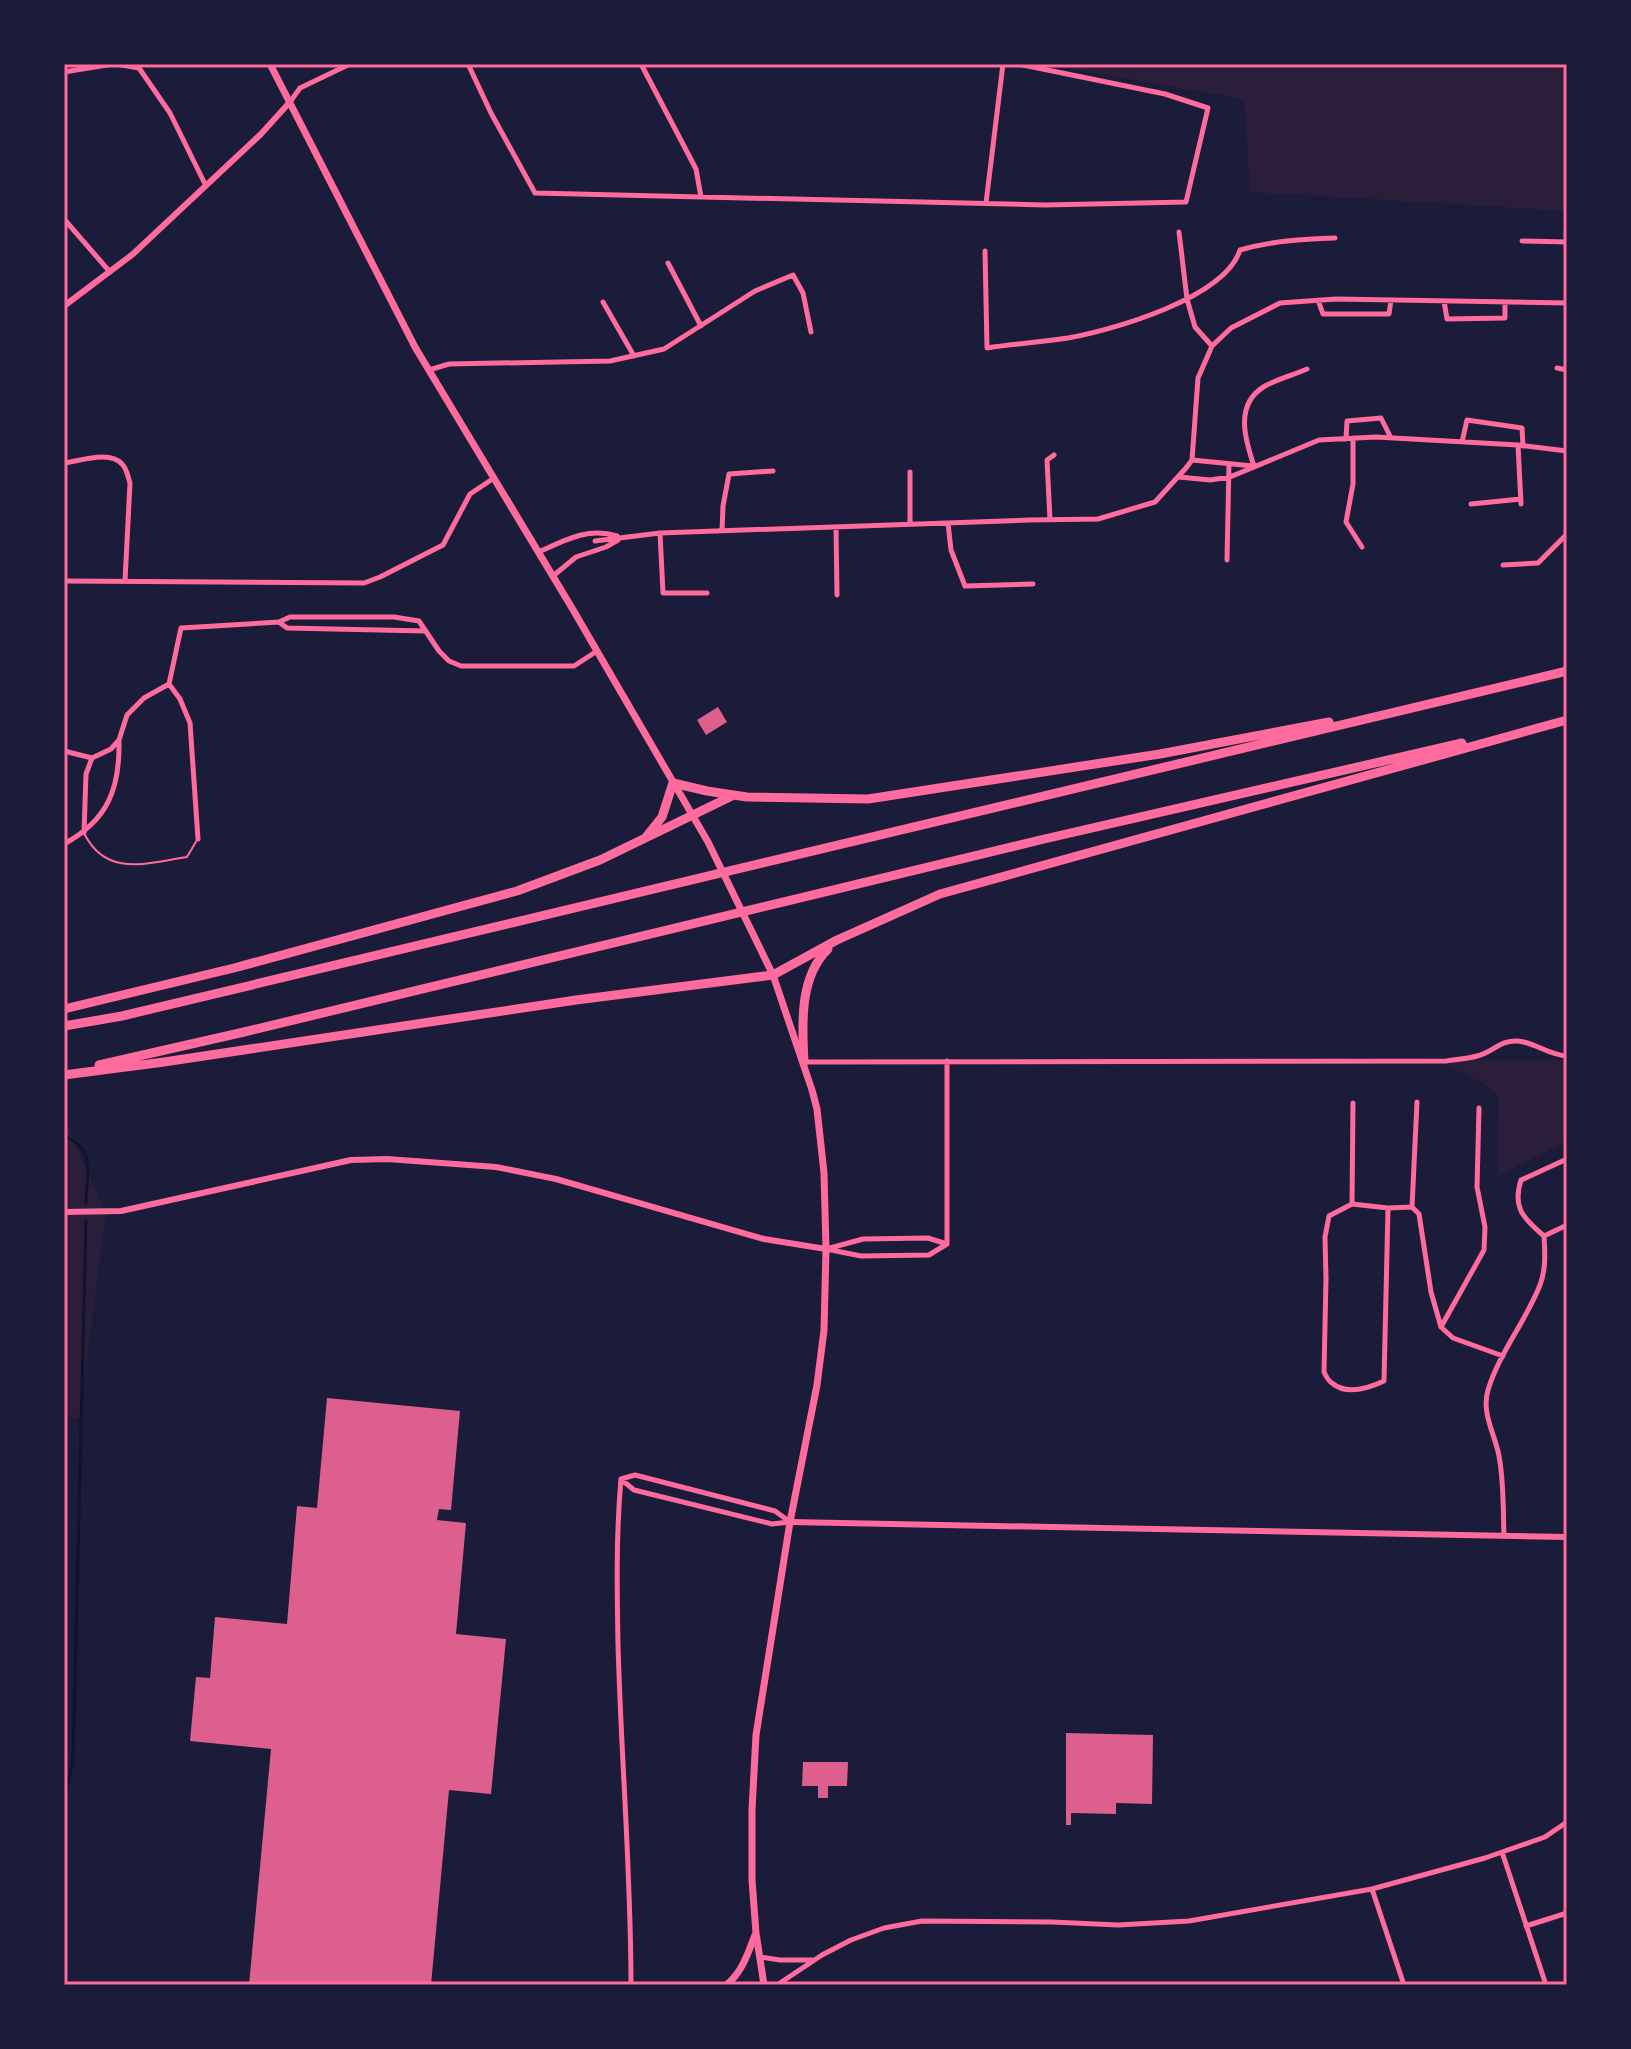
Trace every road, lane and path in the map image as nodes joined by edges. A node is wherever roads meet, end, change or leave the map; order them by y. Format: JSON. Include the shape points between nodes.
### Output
{"nodes":[{"id":1,"x":115,"y":64,"type":"edge"},
{"id":2,"x":270,"y":64,"type":"edge"},
{"id":3,"x":350,"y":64,"type":"edge"},
{"id":4,"x":468,"y":64,"type":"edge"},
{"id":5,"x":641,"y":64,"type":"edge"},
{"id":6,"x":1003,"y":64,"type":"edge"},
{"id":7,"x":1018,"y":64,"type":"edge"},
{"id":8,"x":64,"y":72,"type":"edge"},
{"id":9,"x":289,"y":103,"type":"junction"},
{"id":10,"x":206,"y":186,"type":"junction"},
{"id":11,"x":701,"y":197,"type":"junction"},
{"id":12,"x":986,"y":203,"type":"junction"},
{"id":13,"x":64,"y":219,"type":"edge"},
{"id":14,"x":1179,"y":232,"type":"dead end"},
{"id":15,"x":1335,"y":238,"type":"dead end"},
{"id":16,"x":1522,"y":241,"type":"dead end"},
{"id":17,"x":1567,"y":242,"type":"edge"},
{"id":18,"x":985,"y":251,"type":"dead end"},
{"id":19,"x":668,"y":263,"type":"dead end"},
{"id":20,"x":110,"y":272,"type":"junction"},
{"id":21,"x":1187,"y":299,"type":"junction"},
{"id":22,"x":1318,"y":300,"type":"junction"},
{"id":23,"x":1391,"y":300,"type":"junction"},
{"id":24,"x":1444,"y":301,"type":"junction"},
{"id":25,"x":603,"y":302,"type":"dead end"},
{"id":26,"x":1505,"y":302,"type":"junction"},
{"id":27,"x":1567,"y":303,"type":"edge"},
{"id":28,"x":64,"y":306,"type":"edge"},
{"id":29,"x":701,"y":326,"type":"junction"},
{"id":30,"x":811,"y":332,"type":"dead end"},
{"id":31,"x":1212,"y":346,"type":"junction"},
{"id":32,"x":634,"y":356,"type":"junction"},
{"id":33,"x":1557,"y":368,"type":"dead end"},
{"id":34,"x":1307,"y":369,"type":"dead end"},
{"id":35,"x":429,"y":370,"type":"junction"},
{"id":36,"x":1567,"y":370,"type":"edge"},
{"id":37,"x":1349,"y":438,"type":"junction"},
{"id":38,"x":1391,"y":438,"type":"junction"},
{"id":39,"x":1462,"y":442,"type":"junction"},
{"id":40,"x":1521,"y":446,"type":"junction"},
{"id":41,"x":1567,"y":451,"type":"edge"},
{"id":42,"x":1054,"y":455,"type":"dead end"},
{"id":43,"x":1192,"y":460,"type":"junction"},
{"id":44,"x":64,"y":463,"type":"edge"},
{"id":45,"x":1229,"y":464,"type":"junction"},
{"id":46,"x":1254,"y":466,"type":"junction"},
{"id":47,"x":773,"y":471,"type":"dead end"},
{"id":48,"x":910,"y":472,"type":"dead end"},
{"id":49,"x":1178,"y":477,"type":"junction"},
{"id":50,"x":1230,"y":477,"type":"junction"},
{"id":51,"x":494,"y":478,"type":"junction"},
{"id":52,"x":1471,"y":504,"type":"dead end"},
{"id":53,"x":1050,"y":520,"type":"junction"},
{"id":54,"x":948,"y":523,"type":"junction"},
{"id":55,"x":910,"y":524,"type":"junction"},
{"id":56,"x":836,"y":527,"type":"junction"},
{"id":57,"x":722,"y":531,"type":"junction"},
{"id":58,"x":589,"y":533,"type":"junction"},
{"id":59,"x":660,"y":533,"type":"junction"},
{"id":60,"x":1567,"y":534,"type":"edge"},
{"id":61,"x":622,"y":537,"type":"junction"},
{"id":62,"x":595,"y":541,"type":"junction"},
{"id":63,"x":1362,"y":547,"type":"dead end"},
{"id":64,"x":592,"y":551,"type":"junction"},
{"id":65,"x":539,"y":552,"type":"junction"},
{"id":66,"x":1227,"y":560,"type":"dead end"},
{"id":67,"x":1503,"y":565,"type":"dead end"},
{"id":68,"x":553,"y":576,"type":"junction"},
{"id":69,"x":64,"y":581,"type":"edge"},
{"id":70,"x":125,"y":581,"type":"junction"},
{"id":71,"x":1033,"y":584,"type":"dead end"},
{"id":72,"x":707,"y":593,"type":"dead end"},
{"id":73,"x":837,"y":595,"type":"dead end"},
{"id":74,"x":279,"y":622,"type":"junction"},
{"id":75,"x":424,"y":631,"type":"junction"},
{"id":76,"x":597,"y":651,"type":"junction"},
{"id":77,"x":1567,"y":671,"type":"edge"},
{"id":78,"x":169,"y":684,"type":"junction"},
{"id":79,"x":1423,"y":705,"type":"junction"},
{"id":80,"x":1567,"y":719,"type":"edge"},
{"id":81,"x":119,"y":740,"type":"junction"},
{"id":82,"x":64,"y":751,"type":"edge"},
{"id":83,"x":92,"y":758,"type":"junction"},
{"id":84,"x":673,"y":783,"type":"junction"},
{"id":85,"x":732,"y":796,"type":"junction"},
{"id":86,"x":691,"y":815,"type":"junction"},
{"id":87,"x":84,"y":833,"type":"junction"},
{"id":88,"x":646,"y":837,"type":"junction"},
{"id":89,"x":198,"y":839,"type":"joint"},
{"id":90,"x":64,"y":844,"type":"edge"},
{"id":91,"x":837,"y":940,"type":"junction"},
{"id":92,"x":773,"y":975,"type":"junction"},
{"id":93,"x":64,"y":1009,"type":"edge"},
{"id":94,"x":64,"y":1026,"type":"edge"},
{"id":95,"x":1567,"y":1056,"type":"edge"},
{"id":96,"x":947,"y":1061,"type":"junction"},
{"id":97,"x":804,"y":1062,"type":"junction"},
{"id":98,"x":64,"y":1073,"type":"edge"},
{"id":99,"x":1417,"y":1102,"type":"dead end"},
{"id":100,"x":1353,"y":1103,"type":"dead end"},
{"id":101,"x":1479,"y":1108,"type":"dead end"},
{"id":102,"x":1567,"y":1159,"type":"edge"},
{"id":103,"x":1352,"y":1204,"type":"junction"},
{"id":104,"x":1412,"y":1207,"type":"junction"},
{"id":105,"x":1388,"y":1208,"type":"junction"},
{"id":106,"x":64,"y":1212,"type":"edge"},
{"id":107,"x":1567,"y":1225,"type":"edge"},
{"id":108,"x":1544,"y":1236,"type":"junction"},
{"id":109,"x":947,"y":1244,"type":"junction"},
{"id":110,"x":826,"y":1249,"type":"junction"},
{"id":111,"x":1441,"y":1327,"type":"junction"},
{"id":112,"x":1503,"y":1356,"type":"junction"},
{"id":113,"x":621,"y":1479,"type":"junction"},
{"id":114,"x":790,"y":1522,"type":"junction"},
{"id":115,"x":1504,"y":1536,"type":"junction"},
{"id":116,"x":1567,"y":1537,"type":"edge"},
{"id":117,"x":1567,"y":1822,"type":"edge"},
{"id":118,"x":1502,"y":1852,"type":"junction"},
{"id":119,"x":1372,"y":1889,"type":"junction"},
{"id":120,"x":1567,"y":1913,"type":"edge"},
{"id":121,"x":1526,"y":1926,"type":"junction"},
{"id":122,"x":756,"y":1933,"type":"junction"},
{"id":123,"x":760,"y":1957,"type":"junction"},
{"id":124,"x":813,"y":1960,"type":"junction"},
{"id":125,"x":631,"y":1985,"type":"edge"},
{"id":126,"x":726,"y":1985,"type":"edge"},
{"id":127,"x":764,"y":1985,"type":"edge"},
{"id":128,"x":777,"y":1985,"type":"edge"},
{"id":129,"x":1404,"y":1985,"type":"edge"},
{"id":130,"x":1546,"y":1985,"type":"edge"}],
"edges":[{"from":1,"to":8,"type":"street"},
{"from":1,"to":10,"type":"street","via":[[139,68],[170,113]]},
{"from":2,"to":9,"type":"main road"},
{"from":3,"to":9,"type":"street","via":[[300,88]]},
{"from":4,"to":11,"type":"street","via":[[535,193]]},
{"from":5,"to":11,"type":"street","via":[[696,169]]},
{"from":6,"to":12,"type":"street"},
{"from":7,"to":12,"type":"street","via":[[1208,108],[1186,202]]},
{"from":9,"to":10,"type":"street"},
{"from":9,"to":35,"type":"main road"},
{"from":10,"to":20,"type":"street"},
{"from":11,"to":12,"type":"street"},
{"from":13,"to":20,"type":"street"},
{"from":14,"to":21,"type":"street"},
{"from":15,"to":21,"type":"street","via":[[1268,242],[1240,250],[1222,276]]},
{"from":16,"to":17,"type":"street"},
{"from":18,"to":21,"type":"street","via":[[987,348],[1096,331]]},
{"from":19,"to":29,"type":"street"},
{"from":20,"to":28,"type":"street"},
{"from":21,"to":31,"type":"street","via":[[1195,327]]},
{"from":22,"to":23,"type":"street"},
{"from":22,"to":23,"type":"street","via":[[1323,314],[1389,314]]},
{"from":22,"to":31,"type":"street","via":[[1280,303],[1231,328]]},
{"from":23,"to":24,"type":"street"},
{"from":24,"to":26,"type":"street"},
{"from":24,"to":26,"type":"street","via":[[1447,319],[1505,318]]},
{"from":25,"to":32,"type":"street"},
{"from":26,"to":27,"type":"street"},
{"from":29,"to":30,"type":"street","via":[[755,291],[793,275],[803,293]]},
{"from":29,"to":32,"type":"street","via":[[664,349]]},
{"from":31,"to":43,"type":"street","via":[[1198,378]]},
{"from":32,"to":35,"type":"street","via":[[449,364]]},
{"from":33,"to":36,"type":"street"},
{"from":34,"to":46,"type":"street","via":[[1250,398],[1243,421]]},
{"from":35,"to":51,"type":"main road"},
{"from":37,"to":38,"type":"street"},
{"from":37,"to":38,"type":"street","via":[[1347,421],[1381,418]]},
{"from":37,"to":46,"type":"street","via":[[1319,440]]},
{"from":37,"to":63,"type":"street","via":[[1353,484],[1346,522]]},
{"from":38,"to":39,"type":"street"},
{"from":39,"to":40,"type":"street"},
{"from":39,"to":40,"type":"street","via":[[1467,420],[1522,428]]},
{"from":40,"to":41,"type":"street"},
{"from":40,"to":52,"type":"street","via":[[1521,501]]},
{"from":42,"to":53,"type":"street","via":[[1047,460]]},
{"from":43,"to":45,"type":"street"},
{"from":43,"to":49,"type":"street"},
{"from":44,"to":70,"type":"street","via":[[112,458],[126,471],[130,483]]},
{"from":45,"to":46,"type":"street"},
{"from":45,"to":50,"type":"street"},
{"from":46,"to":50,"type":"street"},
{"from":47,"to":57,"type":"street","via":[[729,474]]},
{"from":48,"to":55,"type":"street"},
{"from":49,"to":50,"type":"street"},
{"from":49,"to":53,"type":"street","via":[[1155,502],[1098,519]]},
{"from":50,"to":66,"type":"street"},
{"from":51,"to":65,"type":"main road"},
{"from":51,"to":70,"type":"street","via":[[470,494],[443,545],[364,583]]},
{"from":53,"to":54,"type":"street"},
{"from":54,"to":55,"type":"street"},
{"from":54,"to":71,"type":"street","via":[[951,550],[965,586]]},
{"from":55,"to":56,"type":"street"},
{"from":56,"to":57,"type":"street"},
{"from":56,"to":73,"type":"street"},
{"from":57,"to":59,"type":"street"},
{"from":58,"to":61,"type":"street"},
{"from":58,"to":62,"type":"street"},
{"from":58,"to":65,"type":"street"},
{"from":59,"to":61,"type":"street"},
{"from":59,"to":72,"type":"street","via":[[663,593]]},
{"from":60,"to":67,"type":"street","via":[[1538,563]]},
{"from":61,"to":62,"type":"street"},
{"from":61,"to":64,"type":"street"},
{"from":62,"to":64,"type":"street"},
{"from":64,"to":68,"type":"street"},
{"from":65,"to":68,"type":"main road"},
{"from":68,"to":76,"type":"main road"},
{"from":69,"to":70,"type":"street"},
{"from":74,"to":75,"type":"street","via":[[287,628]]},
{"from":74,"to":75,"type":"street","via":[[290,617],[394,617],[419,621]]},
{"from":74,"to":78,"type":"street","via":[[181,628]]},
{"from":75,"to":76,"type":"street","via":[[449,661],[461,666],[574,666]]},
{"from":76,"to":84,"type":"main road"},
{"from":77,"to":79,"type":"highway"},
{"from":78,"to":81,"type":"street","via":[[127,715]]},
{"from":78,"to":89,"type":"street","via":[[190,723]]},
{"from":79,"to":85,"type":"highway","via":[[1160,754],[868,799]]},
{"from":79,"to":94,"type":"highway"},
{"from":80,"to":91,"type":"highway","via":[[940,894]]},
{"from":80,"to":98,"type":"highway"},
{"from":81,"to":83,"type":"street"},
{"from":81,"to":87,"type":"street","via":[[117,782],[100,817]]},
{"from":82,"to":83,"type":"street"},
{"from":83,"to":87,"type":"street","via":[[86,774]]},
{"from":84,"to":85,"type":"highway"},
{"from":84,"to":86,"type":"main road"},
{"from":84,"to":88,"type":"highway","via":[[662,817]]},
{"from":85,"to":86,"type":"highway"},
{"from":86,"to":88,"type":"highway"},
{"from":86,"to":92,"type":"main road"},
{"from":87,"to":89,"type":"lane","via":[[90,847],[108,861],[136,865],[187,857]]},
{"from":87,"to":90,"type":"street"},
{"from":88,"to":93,"type":"highway","via":[[517,891]]},
{"from":91,"to":92,"type":"highway"},
{"from":91,"to":97,"type":"highway","via":[[811,970],[802,1029]]},
{"from":92,"to":97,"type":"main road"},
{"from":92,"to":98,"type":"highway"},
{"from":95,"to":96,"type":"street","via":[[1516,1041],[1479,1056],[1446,1061]]},
{"from":96,"to":97,"type":"street"},
{"from":96,"to":109,"type":"street"},
{"from":97,"to":110,"type":"main road","via":[[821,1143]]},
{"from":99,"to":104,"type":"street"},
{"from":100,"to":103,"type":"street"},
{"from":101,"to":111,"type":"street","via":[[1477,1187],[1484,1250]]},
{"from":102,"to":108,"type":"street","via":[[1521,1180],[1516,1195],[1524,1219]]},
{"from":103,"to":105,"type":"street"},
{"from":103,"to":105,"type":"street","via":[[1329,1216],[1325,1237],[1324,1372],[1347,1390],[1384,1381]]},
{"from":104,"to":105,"type":"street"},
{"from":104,"to":111,"type":"street","via":[[1419,1214]]},
{"from":106,"to":110,"type":"street","via":[[121,1211],[351,1160],[387,1159],[543,1176],[764,1239]]},
{"from":107,"to":108,"type":"street"},
{"from":108,"to":112,"type":"street","via":[[1541,1283]]},
{"from":109,"to":110,"type":"street","via":[[928,1238],[863,1239]]},
{"from":109,"to":110,"type":"street","via":[[929,1255],[861,1256]]},
{"from":110,"to":114,"type":"main road","via":[[818,1376]]},
{"from":111,"to":112,"type":"street","via":[[1453,1338]]},
{"from":112,"to":115,"type":"street","via":[[1487,1392],[1487,1419],[1498,1454]]},
{"from":113,"to":114,"type":"street","via":[[634,1490],[772,1524]]},
{"from":113,"to":114,"type":"street","via":[[635,1475],[762,1507]]},
{"from":113,"to":125,"type":"street","via":[[616,1550]]},
{"from":114,"to":115,"type":"street"},
{"from":114,"to":122,"type":"main road","via":[[756,1735]]},
{"from":115,"to":116,"type":"street"},
{"from":117,"to":118,"type":"street","via":[[1545,1837]]},
{"from":118,"to":119,"type":"street"},
{"from":118,"to":121,"type":"street"},
{"from":119,"to":124,"type":"street","via":[[1163,1923],[922,1921],[884,1928]]},
{"from":119,"to":129,"type":"street"},
{"from":120,"to":121,"type":"street"},
{"from":121,"to":130,"type":"street"},
{"from":122,"to":123,"type":"main road"},
{"from":122,"to":126,"type":"main road","via":[[742,1966]]},
{"from":123,"to":124,"type":"street"},
{"from":123,"to":127,"type":"main road"},
{"from":124,"to":128,"type":"street"}]}
